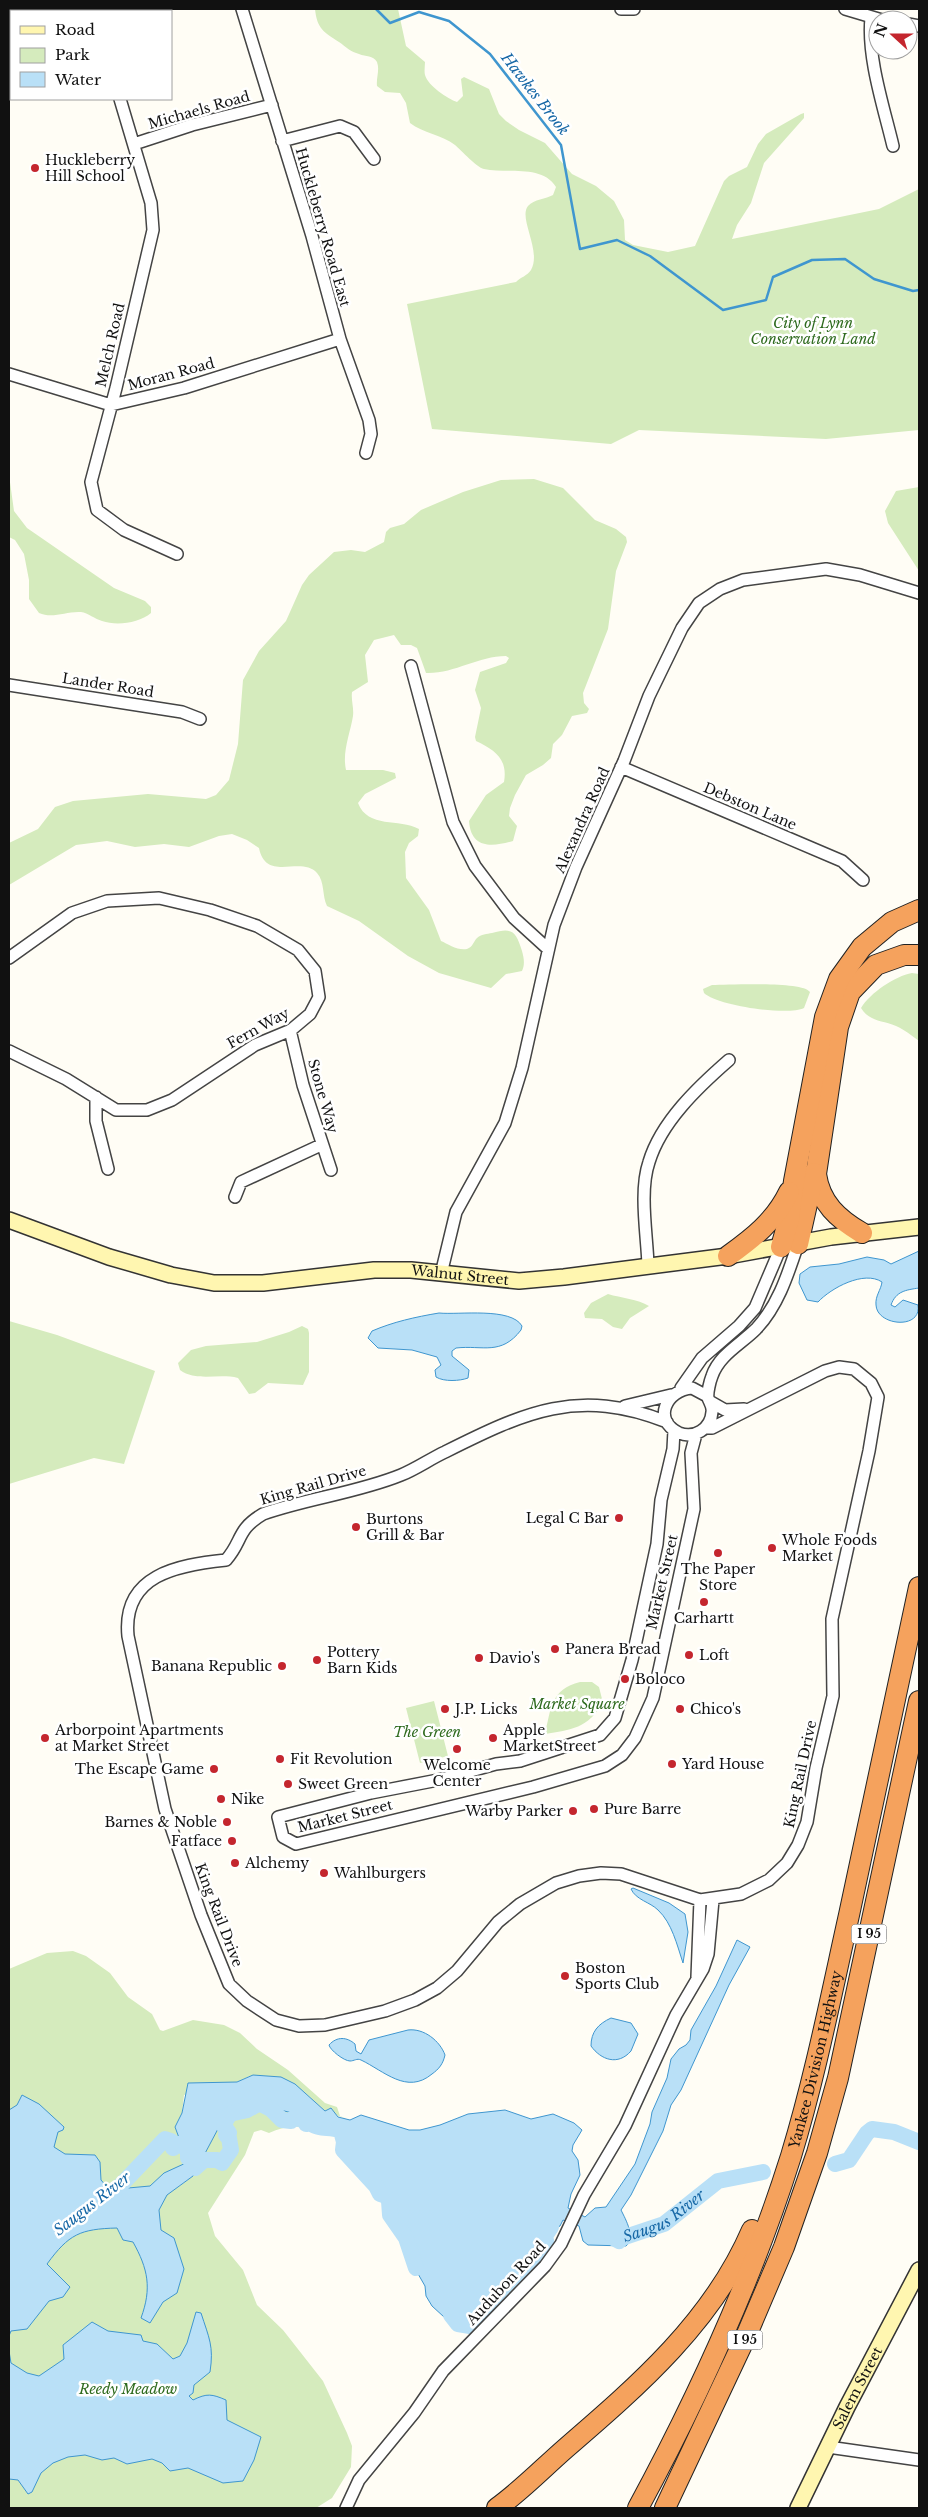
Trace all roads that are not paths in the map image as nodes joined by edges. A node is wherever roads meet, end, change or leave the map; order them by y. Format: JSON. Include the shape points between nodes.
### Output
{"nodes":[{"id":1,"x":242,"y":9,"type":"edge"},
{"id":2,"x":621,"y":9,"type":"edge"},
{"id":3,"x":634,"y":9,"type":"edge"},
{"id":4,"x":845,"y":9,"type":"edge"},
{"id":5,"x":868,"y":16,"type":"edge"},
{"id":6,"x":875,"y":60,"type":"edge"},
{"id":7,"x":120,"y":100,"type":"edge"},
{"id":8,"x":272,"y":105,"type":"junction"},
{"id":9,"x":282,"y":141,"type":"junction"},
{"id":10,"x":134,"y":144,"type":"junction"},
{"id":11,"x":893,"y":146,"type":"dead end"},
{"id":12,"x":374,"y":159,"type":"dead end"},
{"id":13,"x":340,"y":339,"type":"junction"},
{"id":14,"x":9,"y":374,"type":"edge"},
{"id":15,"x":111,"y":405,"type":"junction"},
{"id":16,"x":366,"y":453,"type":"dead end"},
{"id":17,"x":177,"y":554,"type":"dead end"},
{"id":18,"x":919,"y":594,"type":"edge"},
{"id":19,"x":411,"y":666,"type":"dead end"},
{"id":20,"x":9,"y":685,"type":"edge"},
{"id":21,"x":200,"y":719,"type":"dead end"},
{"id":22,"x":621,"y":767,"type":"junction"},
{"id":23,"x":863,"y":880,"type":"dead end"},
{"id":24,"x":919,"y":910,"type":"edge"},
{"id":25,"x":548,"y":949,"type":"junction"},
{"id":26,"x":919,"y":955,"type":"edge"},
{"id":27,"x":9,"y":958,"type":"edge"},
{"id":28,"x":290,"y":1030,"type":"junction"},
{"id":29,"x":9,"y":1051,"type":"edge"},
{"id":30,"x":729,"y":1060,"type":"dead end"},
{"id":31,"x":96,"y":1097,"type":"junction"},
{"id":32,"x":321,"y":1145,"type":"junction"},
{"id":33,"x":817,"y":1159,"type":"junction"},
{"id":34,"x":108,"y":1170,"type":"dead end"},
{"id":35,"x":331,"y":1170,"type":"dead end"},
{"id":36,"x":794,"y":1181,"type":"junction"},
{"id":37,"x":235,"y":1197,"type":"dead end"},
{"id":38,"x":9,"y":1220,"type":"edge"},
{"id":39,"x":919,"y":1227,"type":"edge"},
{"id":40,"x":862,"y":1232,"type":"junction"},
{"id":41,"x":790,"y":1246,"type":"junction"},
{"id":42,"x":728,"y":1256,"type":"junction"},
{"id":43,"x":648,"y":1265,"type":"junction"},
{"id":44,"x":441,"y":1274,"type":"junction"},
{"id":45,"x":682,"y":1388,"type":"junction"},
{"id":46,"x":671,"y":1395,"type":"junction"},
{"id":47,"x":709,"y":1399,"type":"junction"},
{"id":48,"x":756,"y":1406,"type":"junction"},
{"id":49,"x":621,"y":1407,"type":"junction"},
{"id":50,"x":671,"y":1426,"type":"junction"},
{"id":51,"x":701,"y":1431,"type":"junction"},
{"id":52,"x":919,"y":1587,"type":"edge"},
{"id":53,"x":919,"y":1701,"type":"edge"},
{"id":54,"x":700,"y":1900,"type":"junction"},
{"id":55,"x":714,"y":1900,"type":"junction"},
{"id":56,"x":697,"y":1977,"type":"junction"},
{"id":57,"x":806,"y":2103,"type":"junction"},
{"id":58,"x":919,"y":2270,"type":"edge"},
{"id":59,"x":732,"y":2369,"type":"junction"},
{"id":60,"x":828,"y":2446,"type":"junction"},
{"id":61,"x":919,"y":2460,"type":"edge"},
{"id":62,"x":503,"y":2506,"type":"edge"},
{"id":63,"x":346,"y":2508,"type":"edge"},
{"id":64,"x":638,"y":2508,"type":"edge"},
{"id":65,"x":665,"y":2508,"type":"edge"},
{"id":66,"x":676,"y":2508,"type":"edge"},
{"id":67,"x":798,"y":2508,"type":"edge"}],
"edges":[{"from":1,"to":8,"type":"street","name":"Huckleberry Road East"},
{"from":2,"to":3,"type":"street"},
{"from":4,"to":5,"type":"street"},
{"from":6,"to":11,"type":"street"},
{"from":7,"to":10,"type":"street","name":"Melch Road"},
{"from":8,"to":9,"type":"street","name":"Huckleberry Road East"},
{"from":8,"to":10,"type":"street","name":"Michaels Road","via":[[192,125]]},
{"from":9,"to":12,"type":"street","via":[[340,126],[354,132]]},
{"from":9,"to":13,"type":"street","name":"Huckleberry Road East"},
{"from":10,"to":15,"type":"street","name":"Melch Road","via":[[151,203],[153,230]]},
{"from":13,"to":15,"type":"street","name":"Moran Road","via":[[184,388]]},
{"from":13,"to":16,"type":"street","name":"Huckleberry Road East","via":[[370,425]]},
{"from":14,"to":15,"type":"street"},
{"from":15,"to":17,"type":"street","name":"Melch Road","via":[[91,482],[97,510],[124,530]]},
{"from":18,"to":22,"type":"street","name":"Alexandra Road","via":[[860,575],[826,569],[743,580],[720,589],[699,603],[682,628],[649,696]]},
{"from":19,"to":25,"type":"street","via":[[453,822],[475,866],[514,918]]},
{"from":20,"to":21,"type":"street","name":"Lander Road","via":[[182,712]]},
{"from":22,"to":23,"type":"street","name":"Debston Lane","via":[[842,861]]},
{"from":22,"to":25,"type":"street","name":"Alexandra Road","via":[[576,867]]},
{"from":24,"to":36,"type":"highway","via":[[892,922],[862,947],[839,979],[825,1017]]},
{"from":25,"to":44,"type":"street","name":"Alexandra Road","via":[[522,1068],[505,1123],[456,1212]]},
{"from":26,"to":33,"type":"highway","via":[[904,955],[876,965],[850,992],[838,1027]]},
{"from":27,"to":28,"type":"street","name":"Fern Way","via":[[72,914],[108,901],[158,898],[210,910],[257,926],[298,950],[315,971],[319,997],[310,1014]]},
{"from":28,"to":31,"type":"street","name":"Fern Way","via":[[255,1045],[172,1100],[147,1110],[116,1110]]},
{"from":28,"to":32,"type":"street","name":"Stone Way"},
{"from":29,"to":31,"type":"street","name":"Fern Way","via":[[66,1078]]},
{"from":30,"to":43,"type":"street","via":[[668,1125],[648,1163],[645,1180]]},
{"from":31,"to":34,"type":"street","via":[[96,1121]]},
{"from":32,"to":35,"type":"street","name":"Stone Way"},
{"from":32,"to":37,"type":"street","via":[[241,1182]]},
{"from":33,"to":40,"type":"highway","via":[[817,1184],[823,1198],[842,1221]]},
{"from":33,"to":41,"type":"highway"},
{"from":36,"to":41,"type":"highway","via":[[789,1218]]},
{"from":36,"to":42,"type":"highway","via":[[772,1220]]},
{"from":38,"to":44,"type":"main road","name":"Walnut Street","via":[[109,1257],[170,1275],[214,1283],[263,1283],[374,1270]]},
{"from":39,"to":40,"type":"main road","name":"Walnut Street"},
{"from":40,"to":41,"type":"main road","name":"Walnut Street"},
{"from":41,"to":42,"type":"main road","name":"Walnut Street"},
{"from":41,"to":45,"type":"street","via":[[755,1308],[702,1358]]},
{"from":41,"to":47,"type":"street","name":"Market Street","via":[[777,1299],[756,1328],[722,1358],[712,1375]]},
{"from":42,"to":43,"type":"main road","name":"Walnut Street"},
{"from":43,"to":44,"type":"main road","name":"Walnut Street","via":[[518,1280]]},
{"from":45,"to":46,"type":"street"},
{"from":45,"to":47,"type":"street","via":[[692,1388]]},
{"from":46,"to":49,"type":"street","name":"King Rail Drive"},
{"from":46,"to":50,"type":"street","name":"Market Street","via":[[665,1406]]},
{"from":47,"to":48,"type":"street","name":"King Rail Drive","via":[[732,1411]]},
{"from":47,"to":51,"type":"street","name":"Market Street","via":[[711,1420]]},
{"from":48,"to":51,"type":"street","name":"King Rail Drive"},
{"from":48,"to":55,"type":"street","name":"King Rail Drive","via":[[839,1367],[854,1369],[871,1383],[878,1398],[832,1619],[833,1696],[807,1822],[794,1853],[769,1880],[741,1894]]},
{"from":49,"to":50,"type":"street","name":"King Rail Drive"},
{"from":49,"to":54,"type":"street","name":"King Rail Drive","via":[[592,1403],[523,1415],[402,1475],[263,1514],[244,1528],[226,1560],[195,1563],[163,1574],[142,1586],[129,1608],[126,1621],[128,1636],[165,1809],[201,1915],[229,1984],[247,2001],[276,2020],[299,2026],[317,2026],[405,2005],[437,1988],[457,1971],[498,1922],[520,1904],[556,1883],[578,1876],[620,1874]]},
{"from":50,"to":51,"type":"street","via":[[684,1435]]},
{"from":50,"to":51,"type":"street","name":"Market Street","via":[[673,1448],[661,1500],[657,1544],[632,1660],[616,1718],[600,1735],[520,1762],[496,1764],[278,1818],[283,1837],[296,1844],[533,1787],[605,1766],[622,1755],[635,1738],[653,1698],[694,1509],[691,1453]]},
{"from":52,"to":57,"type":"highway","name":"Yankee Division Highway","number":"I 95"},
{"from":53,"to":59,"type":"highway","name":"Yankee Division Highway","number":"I 95","via":[[838,2078],[817,2153],[784,2247]]},
{"from":54,"to":55,"type":"street","name":"King Rail Drive"},
{"from":54,"to":56,"type":"street","name":"Audubon Road"},
{"from":55,"to":56,"type":"street","name":"Audubon Road","via":[[708,1954]]},
{"from":56,"to":63,"type":"street","name":"Audubon Road","via":[[625,2126],[584,2195],[557,2251],[443,2371],[414,2413],[359,2480]]},
{"from":57,"to":62,"type":"highway","via":[[744,2248],[706,2308],[671,2353],[648,2376]]},
{"from":57,"to":64,"type":"highway","name":"Yankee Division Highway","number":"I 95","via":[[779,2192],[751,2266],[695,2393]]},
{"from":58,"to":60,"type":"main road","name":"Salem Street"},
{"from":59,"to":65,"type":"highway","name":"Yankee Division Highway","number":"I 95"},
{"from":59,"to":66,"type":"highway"},
{"from":60,"to":61,"type":"street"},
{"from":60,"to":67,"type":"main road","name":"Salem Street"}]}
